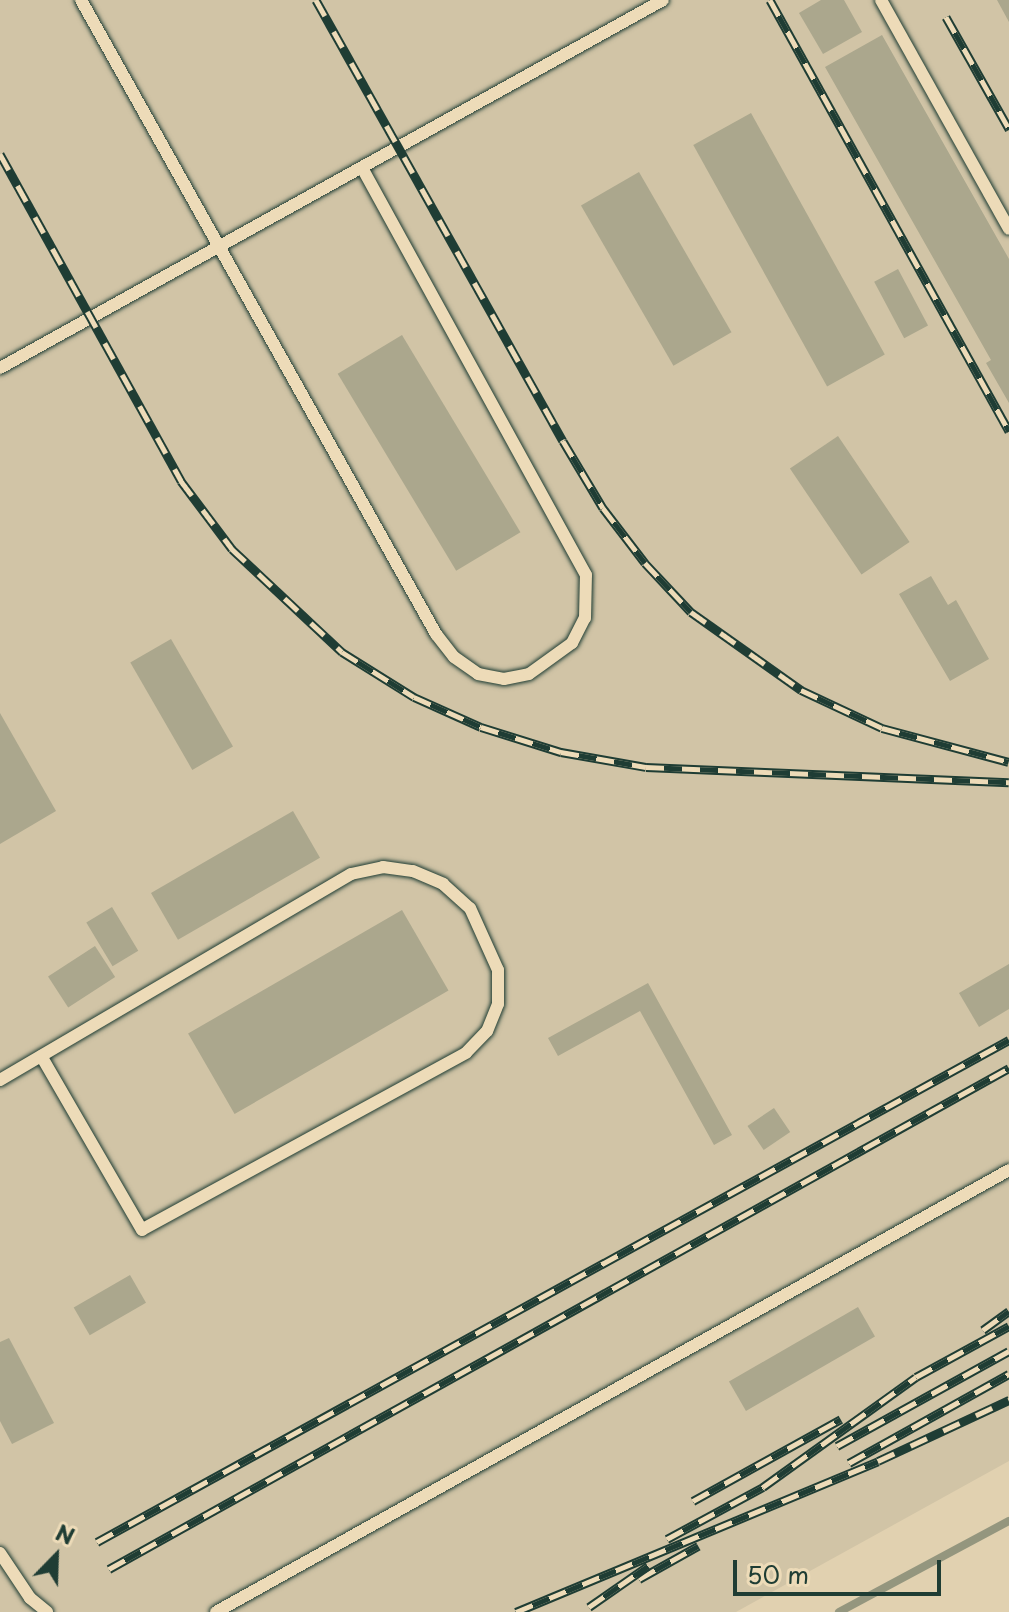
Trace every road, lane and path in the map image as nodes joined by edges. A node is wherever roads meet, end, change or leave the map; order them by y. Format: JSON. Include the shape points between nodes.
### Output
{"nodes":[{"id":1,"x":81,"y":0,"type":"edge"},
{"id":2,"x":663,"y":0,"type":"edge"},
{"id":3,"x":881,"y":0,"type":"edge"},
{"id":4,"x":362,"y":168,"type":"junction"},
{"id":5,"x":1009,"y":229,"type":"edge"},
{"id":6,"x":219,"y":248,"type":"junction"},
{"id":7,"x":0,"y":368,"type":"edge"},
{"id":8,"x":41,"y":1056,"type":"junction"},
{"id":9,"x":0,"y":1080,"type":"edge"},
{"id":10,"x":1009,"y":1170,"type":"edge"},
{"id":11,"x":0,"y":1553,"type":"edge"},
{"id":12,"x":47,"y":1612,"type":"edge"},
{"id":13,"x":216,"y":1612,"type":"edge"}],
"edges":[{"from":1,"to":6,"type":"lane"},
{"from":2,"to":4,"type":"lane"},
{"from":3,"to":5,"type":"lane"},
{"from":4,"to":6,"type":"lane"},
{"from":4,"to":6,"type":"lane","via":[[586,575],[585,618],[572,643],[552,662],[504,679],[478,674],[454,657],[436,634]]},
{"from":6,"to":7,"type":"lane"},
{"from":8,"to":8,"type":"lane","via":[[351,874],[383,867],[413,871],[443,884],[470,908],[498,970],[498,1004],[487,1031],[466,1053],[142,1230]]},
{"from":8,"to":9,"type":"lane"},
{"from":10,"to":13,"type":"lane"},
{"from":11,"to":12,"type":"lane","via":[[30,1598]]}]}
